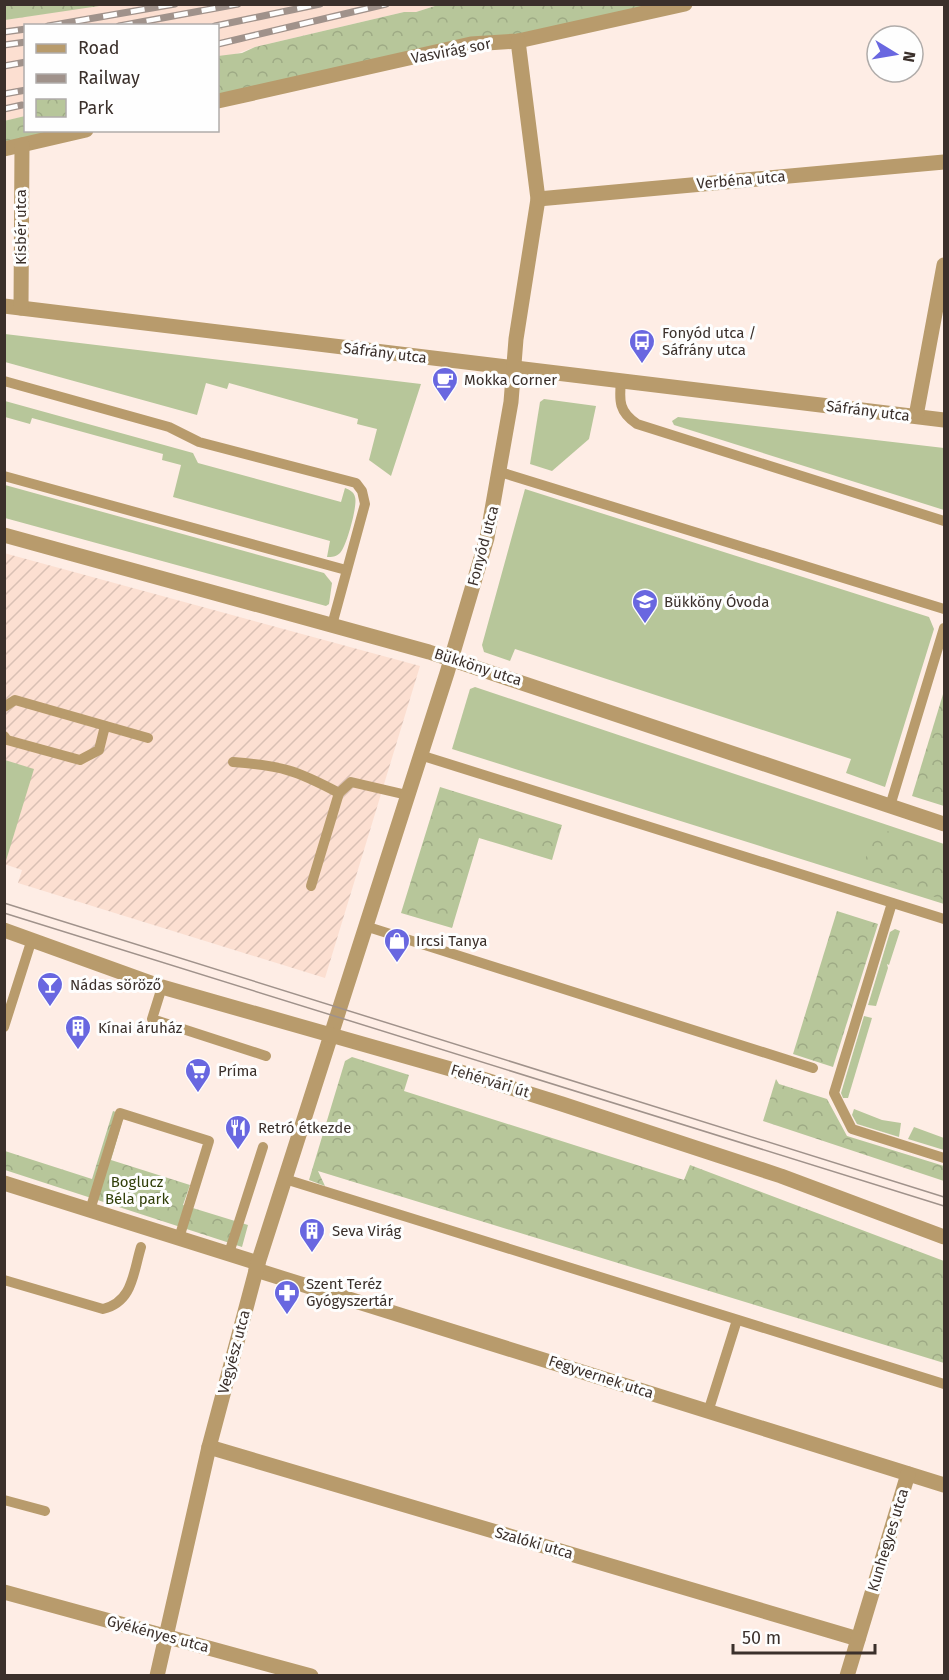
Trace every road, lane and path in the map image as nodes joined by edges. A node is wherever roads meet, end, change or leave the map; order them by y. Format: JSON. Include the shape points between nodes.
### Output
{"nodes":[{"id":1,"x":685,"y":4,"type":"edge"},
{"id":2,"x":518,"y":41,"type":"junction"},
{"id":3,"x":219,"y":101,"type":"edge"},
{"id":4,"x":77,"y":132,"type":"edge"},
{"id":5,"x":22,"y":145,"type":"junction"},
{"id":6,"x":4,"y":149,"type":"edge"},
{"id":7,"x":945,"y":162,"type":"edge"},
{"id":8,"x":538,"y":199,"type":"junction"},
{"id":9,"x":945,"y":265,"type":"edge"},
{"id":10,"x":4,"y":306,"type":"edge"},
{"id":11,"x":21,"y":308,"type":"junction"},
{"id":12,"x":513,"y":368,"type":"junction"},
{"id":13,"x":4,"y":381,"type":"edge"},
{"id":14,"x":621,"y":381,"type":"junction"},
{"id":15,"x":916,"y":416,"type":"junction"},
{"id":16,"x":945,"y":420,"type":"edge"},
{"id":17,"x":500,"y":472,"type":"junction"},
{"id":18,"x":4,"y":476,"type":"edge"},
{"id":19,"x":945,"y":521,"type":"edge"},
{"id":20,"x":4,"y":535,"type":"edge"},
{"id":21,"x":346,"y":570,"type":"junction"},
{"id":22,"x":945,"y":609,"type":"edge"},
{"id":23,"x":332,"y":625,"type":"junction"},
{"id":24,"x":945,"y":628,"type":"edge"},
{"id":25,"x":451,"y":659,"type":"junction"},
{"id":26,"x":4,"y":707,"type":"edge"},
{"id":27,"x":105,"y":726,"type":"junction"},
{"id":28,"x":4,"y":736,"type":"edge"},
{"id":29,"x":148,"y":738,"type":"dead end"},
{"id":30,"x":420,"y":755,"type":"junction"},
{"id":31,"x":233,"y":762,"type":"dead end"},
{"id":32,"x":339,"y":793,"type":"junction"},
{"id":33,"x":407,"y":795,"type":"junction"},
{"id":34,"x":890,"y":806,"type":"junction"},
{"id":35,"x":945,"y":824,"type":"edge"},
{"id":36,"x":311,"y":885,"type":"dead end"},
{"id":37,"x":892,"y":903,"type":"junction"},
{"id":38,"x":945,"y":919,"type":"edge"},
{"id":39,"x":365,"y":926,"type":"junction"},
{"id":40,"x":4,"y":930,"type":"edge"},
{"id":41,"x":32,"y":939,"type":"junction"},
{"id":42,"x":162,"y":987,"type":"junction"},
{"id":43,"x":4,"y":1027,"type":"edge"},
{"id":44,"x":331,"y":1035,"type":"junction"},
{"id":45,"x":266,"y":1056,"type":"dead end"},
{"id":46,"x":813,"y":1068,"type":"dead end"},
{"id":47,"x":263,"y":1147,"type":"dead end"},
{"id":48,"x":945,"y":1158,"type":"edge"},
{"id":49,"x":285,"y":1179,"type":"junction"},
{"id":50,"x":4,"y":1183,"type":"edge"},
{"id":51,"x":90,"y":1210,"type":"junction"},
{"id":52,"x":945,"y":1237,"type":"edge"},
{"id":53,"x":179,"y":1238,"type":"junction"},
{"id":54,"x":141,"y":1247,"type":"dead end"},
{"id":55,"x":229,"y":1253,"type":"junction"},
{"id":56,"x":257,"y":1267,"type":"junction"},
{"id":57,"x":4,"y":1280,"type":"edge"},
{"id":58,"x":737,"y":1320,"type":"junction"},
{"id":59,"x":945,"y":1384,"type":"edge"},
{"id":60,"x":708,"y":1412,"type":"junction"},
{"id":61,"x":209,"y":1447,"type":"junction"},
{"id":62,"x":908,"y":1474,"type":"junction"},
{"id":63,"x":945,"y":1485,"type":"edge"},
{"id":64,"x":4,"y":1500,"type":"edge"},
{"id":65,"x":45,"y":1511,"type":"dead end"},
{"id":66,"x":4,"y":1592,"type":"edge"},
{"id":67,"x":166,"y":1636,"type":"junction"},
{"id":68,"x":858,"y":1639,"type":"junction"},
{"id":69,"x":157,"y":1676,"type":"edge"},
{"id":70,"x":311,"y":1676,"type":"edge"},
{"id":71,"x":847,"y":1676,"type":"edge"}],
"edges":[{"from":1,"to":2,"type":"street","name":"Vasvirág sor"},
{"from":2,"to":3,"type":"street","name":"Vasvirág sor","via":[[471,44]]},
{"from":2,"to":8,"type":"street","name":"Fonyód utca"},
{"from":4,"to":5,"type":"street"},
{"from":5,"to":6,"type":"street"},
{"from":5,"to":11,"type":"street","name":"Kisbér utca"},
{"from":7,"to":8,"type":"street","name":"Verbéna utca"},
{"from":8,"to":12,"type":"street","name":"Fonyód utca"},
{"from":9,"to":15,"type":"street"},
{"from":10,"to":11,"type":"street","name":"Sáfrány utca"},
{"from":11,"to":12,"type":"street","name":"Sáfrány utca"},
{"from":12,"to":14,"type":"street","name":"Sáfrány utca"},
{"from":12,"to":17,"type":"street","name":"Fonyód utca"},
{"from":13,"to":21,"type":"lane","via":[[169,426],[199,442],[356,483],[365,504]]},
{"from":14,"to":15,"type":"street","name":"Sáfrány utca"},
{"from":14,"to":19,"type":"lane","via":[[620,408],[637,424]]},
{"from":15,"to":16,"type":"street","name":"Sáfrány utca"},
{"from":17,"to":22,"type":"lane"},
{"from":17,"to":25,"type":"street","name":"Fonyód utca","via":[[487,538]]},
{"from":18,"to":21,"type":"lane"},
{"from":20,"to":23,"type":"street","name":"Bükköny utca"},
{"from":21,"to":23,"type":"lane"},
{"from":23,"to":25,"type":"street","name":"Bükköny utca"},
{"from":24,"to":34,"type":"lane"},
{"from":25,"to":30,"type":"street","name":"Fonyód utca"},
{"from":25,"to":34,"type":"street","name":"Bükköny utca"},
{"from":26,"to":27,"type":"lane","via":[[15,700]]},
{"from":27,"to":28,"type":"lane","via":[[99,750],[80,760]]},
{"from":27,"to":29,"type":"lane"},
{"from":30,"to":33,"type":"street","name":"Fonyód utca"},
{"from":30,"to":37,"type":"lane"},
{"from":31,"to":32,"type":"lane","via":[[278,765]]},
{"from":32,"to":33,"type":"lane","via":[[351,782]]},
{"from":32,"to":36,"type":"lane"},
{"from":33,"to":39,"type":"street","name":"Fonyód utca"},
{"from":34,"to":35,"type":"street","name":"Bükköny utca"},
{"from":37,"to":38,"type":"lane"},
{"from":37,"to":48,"type":"lane","via":[[834,1093],[852,1129]]},
{"from":39,"to":44,"type":"street","name":"Fonyód utca"},
{"from":39,"to":46,"type":"lane"},
{"from":40,"to":41,"type":"street","name":"Fehérvári út"},
{"from":41,"to":42,"type":"street","name":"Fehérvári út"},
{"from":41,"to":43,"type":"lane"},
{"from":42,"to":44,"type":"street","name":"Fehérvári út"},
{"from":42,"to":45,"type":"lane","via":[[152,1019]]},
{"from":44,"to":49,"type":"street","name":"Vegyész utca"},
{"from":44,"to":52,"type":"street","name":"Fehérvári út","via":[[627,1125],[838,1196]]},
{"from":47,"to":55,"type":"lane"},
{"from":49,"to":56,"type":"street","name":"Vegyész utca"},
{"from":49,"to":58,"type":"lane"},
{"from":50,"to":51,"type":"street","name":"Fegyvernek utca"},
{"from":51,"to":53,"type":"street","name":"Fegyvernek utca"},
{"from":51,"to":53,"type":"lane","via":[[120,1113],[198,1137],[209,1141]]},
{"from":53,"to":55,"type":"street","name":"Fegyvernek utca"},
{"from":54,"to":57,"type":"lane","via":[[126,1297],[117,1306],[103,1309]]},
{"from":55,"to":56,"type":"street","name":"Fegyvernek utca"},
{"from":56,"to":60,"type":"street","name":"Fegyvernek utca"},
{"from":56,"to":61,"type":"street","name":"Vegyész utca"},
{"from":58,"to":59,"type":"lane"},
{"from":58,"to":60,"type":"lane"},
{"from":60,"to":62,"type":"street","name":"Fegyvernek utca"},
{"from":61,"to":67,"type":"street","name":"Vegyész utca"},
{"from":61,"to":68,"type":"street","name":"Szalóki utca"},
{"from":62,"to":63,"type":"street","name":"Fegyvernek utca"},
{"from":62,"to":68,"type":"street","name":"Kunhegyes utca"},
{"from":64,"to":65,"type":"lane"},
{"from":66,"to":67,"type":"street","name":"Gyékényes utca"},
{"from":67,"to":69,"type":"street","name":"Vegyész utca"},
{"from":67,"to":70,"type":"street","name":"Gyékényes utca"},
{"from":68,"to":71,"type":"street","name":"Kunhegyes utca"}]}
